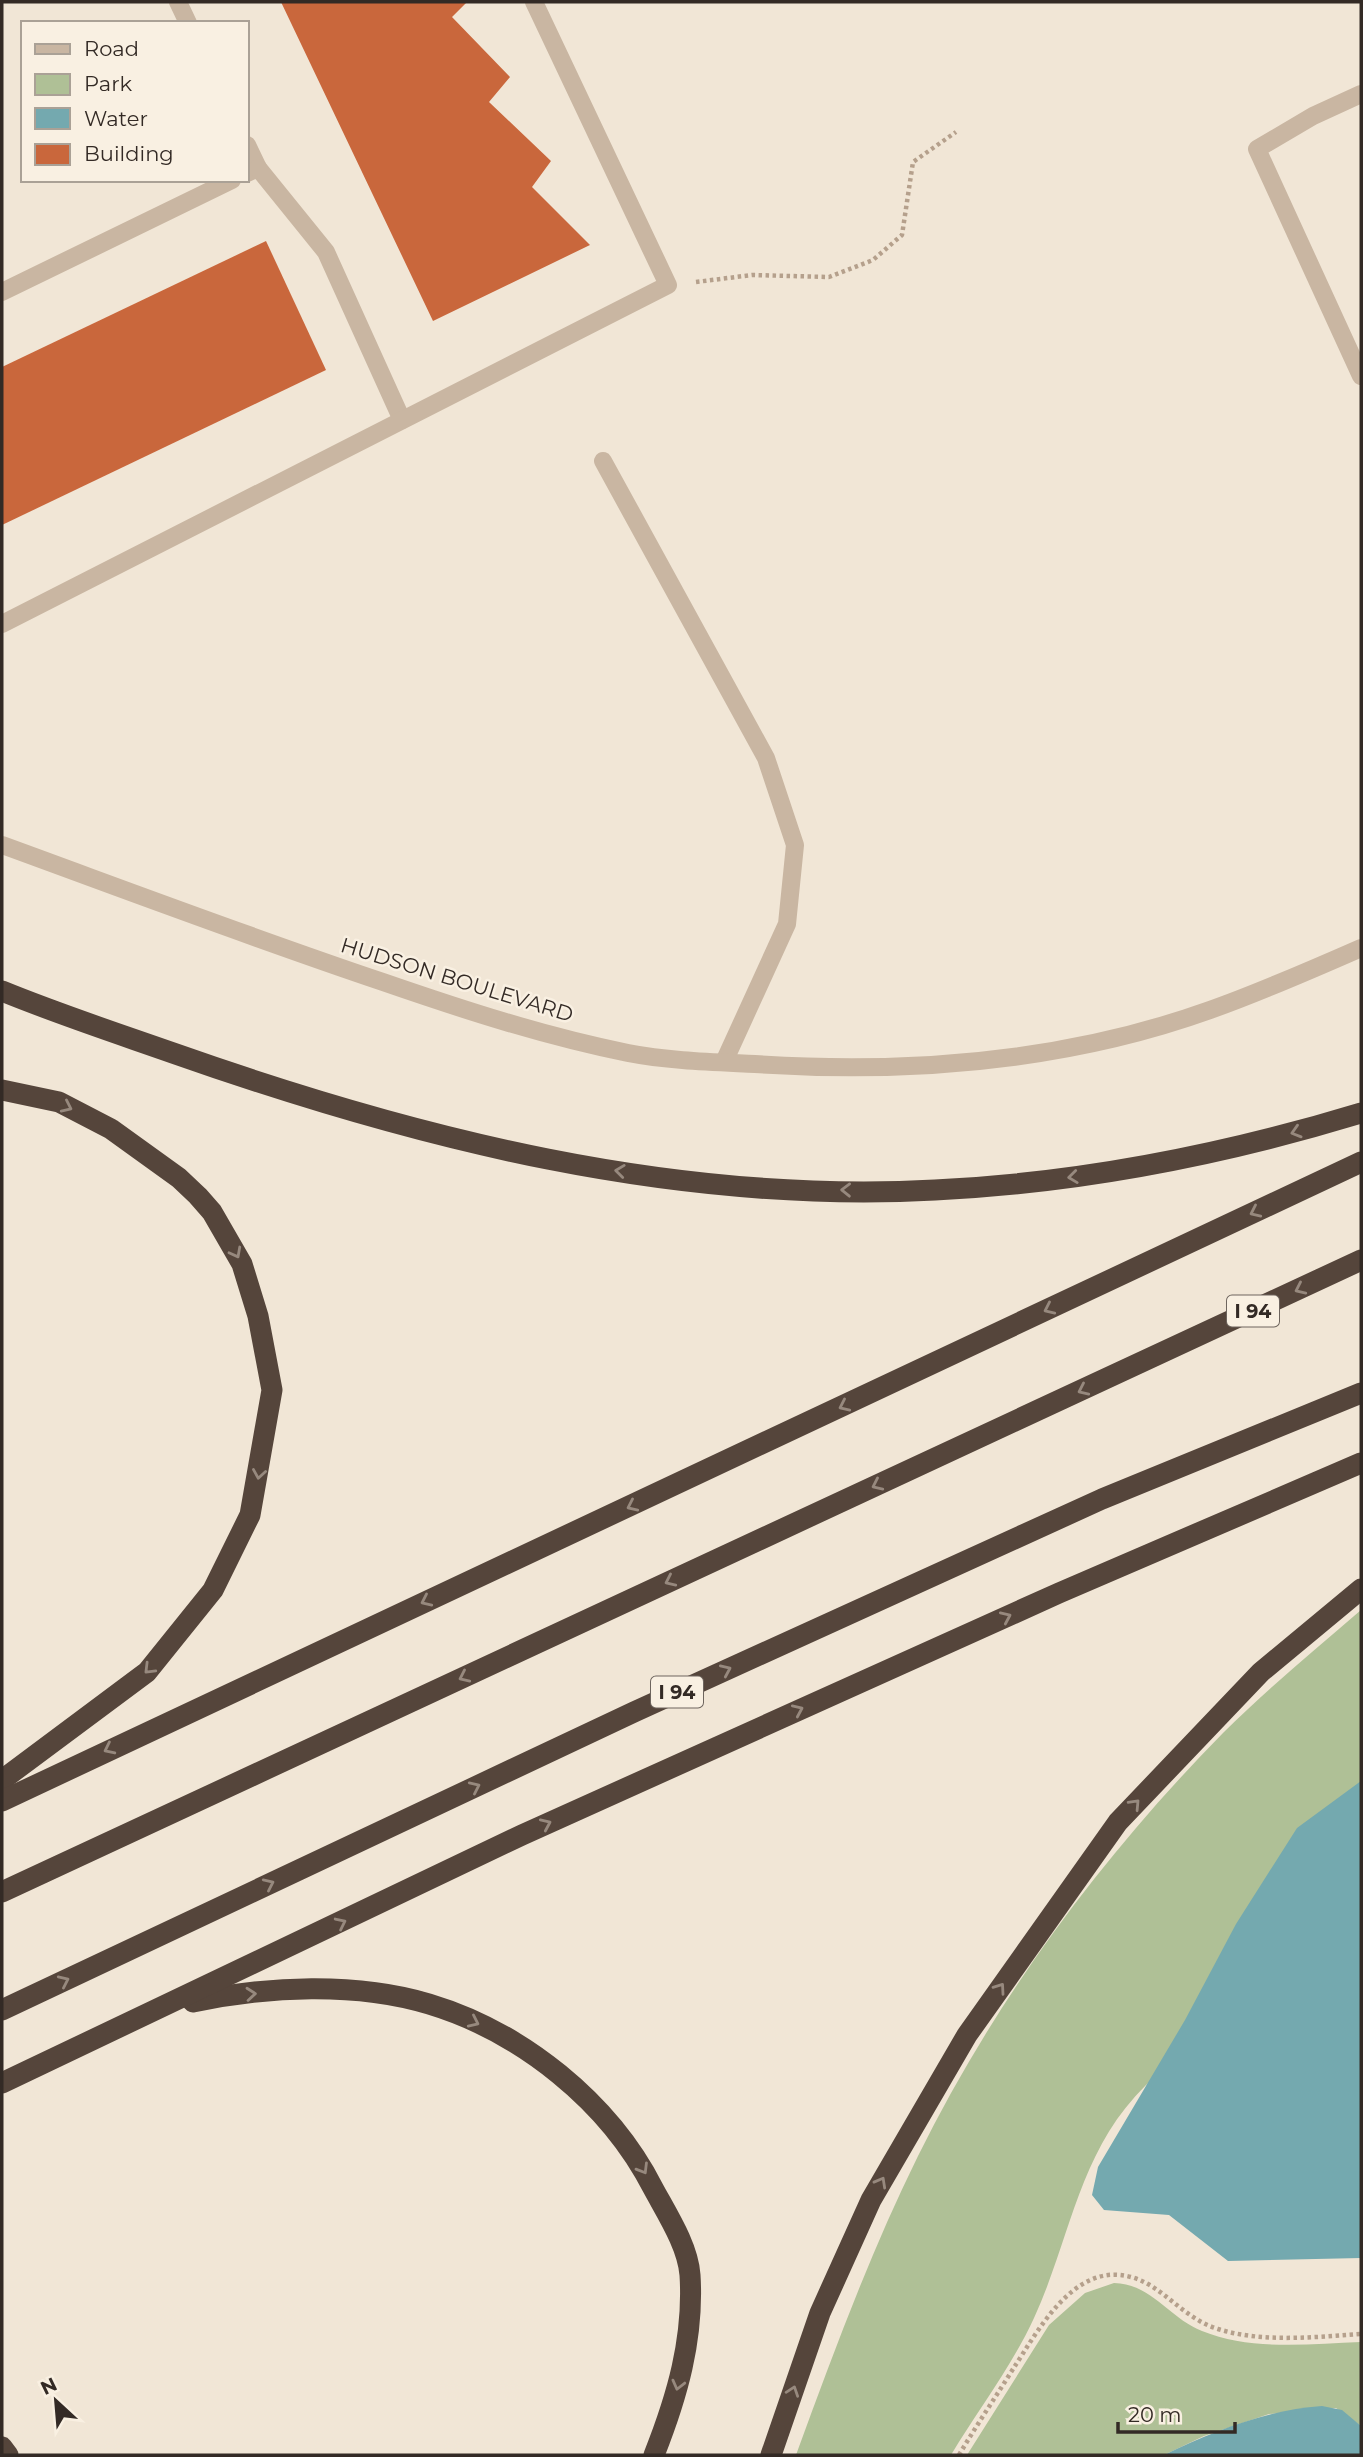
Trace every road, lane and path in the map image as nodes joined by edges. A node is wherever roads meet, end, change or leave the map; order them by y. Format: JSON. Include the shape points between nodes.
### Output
{"nodes":[{"id":1,"x":178,"y":2,"type":"edge"},
{"id":2,"x":534,"y":2,"type":"edge"},
{"id":3,"x":187,"y":21,"type":"edge"},
{"id":4,"x":1361,"y":94,"type":"edge"},
{"id":5,"x":956,"y":132,"type":"dead end"},
{"id":6,"x":248,"y":150,"type":"edge"},
{"id":7,"x":252,"y":171,"type":"edge"},
{"id":8,"x":228,"y":182,"type":"edge"},
{"id":9,"x":668,"y":285,"type":"junction"},
{"id":10,"x":2,"y":292,"type":"edge"},
{"id":11,"x":1361,"y":376,"type":"edge"},
{"id":12,"x":402,"y":420,"type":"junction"},
{"id":13,"x":603,"y":461,"type":"dead end"},
{"id":14,"x":2,"y":624,"type":"edge"},
{"id":15,"x":2,"y":845,"type":"edge"},
{"id":16,"x":1361,"y":948,"type":"edge"},
{"id":17,"x":2,"y":991,"type":"edge"},
{"id":18,"x":724,"y":1062,"type":"junction"},
{"id":19,"x":2,"y":1090,"type":"edge"},
{"id":20,"x":1361,"y":1113,"type":"edge"},
{"id":21,"x":1361,"y":1162,"type":"edge"},
{"id":22,"x":1361,"y":1260,"type":"edge"},
{"id":23,"x":1361,"y":1394,"type":"edge"},
{"id":24,"x":1361,"y":1463,"type":"edge"},
{"id":25,"x":1361,"y":1589,"type":"edge"},
{"id":26,"x":2,"y":1780,"type":"edge"},
{"id":27,"x":2,"y":1801,"type":"edge"},
{"id":28,"x":2,"y":1892,"type":"edge"},
{"id":29,"x":2,"y":2010,"type":"edge"},
{"id":30,"x":115,"y":2030,"type":"junction"},
{"id":31,"x":2,"y":2083,"type":"edge"},
{"id":32,"x":1361,"y":2334,"type":"edge"},
{"id":33,"x":2,"y":2447,"type":"edge"},
{"id":34,"x":8,"y":2455,"type":"edge"},
{"id":35,"x":654,"y":2455,"type":"edge"},
{"id":36,"x":771,"y":2455,"type":"edge"},
{"id":37,"x":959,"y":2455,"type":"edge"}],
"edges":[{"from":1,"to":3,"type":"street"},
{"from":2,"to":9,"type":"street"},
{"from":4,"to":11,"type":"street","via":[[1257,149]]},
{"from":5,"to":9,"type":"path","via":[[913,162],[902,235],[873,260],[829,277],[752,275]]},
{"from":6,"to":7,"type":"street"},
{"from":7,"to":12,"type":"street","via":[[326,252]]},
{"from":8,"to":10,"type":"street"},
{"from":9,"to":12,"type":"street"},
{"from":12,"to":14,"type":"street"},
{"from":13,"to":18,"type":"street","via":[[766,758],[795,845],[787,924]]},
{"from":15,"to":18,"type":"street","name":"HUDSON BOULEVARD","via":[[522,1029],[632,1054]]},
{"from":16,"to":18,"type":"street","name":"HUDSON BOULEVARD","via":[[1207,1012],[1103,1040],[1007,1058],[928,1068],[819,1069]]},
{"from":20,"to":17,"type":"highway","one_way":true,"via":[[1276,1138],[1127,1170],[1023,1182],[934,1191],[732,1185],[576,1166],[388,1122],[259,1083]]},
{"from":19,"to":26,"type":"highway","one_way":true,"via":[[59,1102],[111,1129],[198,1196],[242,1264],[258,1316],[272,1390],[250,1515],[213,1590],[147,1672]]},
{"from":21,"to":27,"type":"highway","one_way":true},
{"from":22,"to":28,"type":"highway","number":"I 94","one_way":true},
{"from":29,"to":23,"type":"highway","number":"I 94","one_way":true,"via":[[621,1718],[1102,1499]]},
{"from":30,"to":24,"type":"highway","one_way":true,"via":[[522,1835],[1059,1593]]},
{"from":36,"to":25,"type":"highway","one_way":true,"via":[[820,2312],[871,2200],[967,2035],[1118,1822],[1261,1672]]},
{"from":30,"to":31,"type":"highway"},
{"from":30,"to":35,"type":"highway","one_way":true,"via":[[194,2001],[226,1996],[359,1992],[430,2004],[472,2021],[558,2073],[616,2130],[643,2168],[672,2224],[690,2273],[689,2342],[673,2407]]},
{"from":32,"to":37,"type":"path","via":[[1281,2338],[1240,2334],[1201,2323],[1140,2280],[1102,2278],[1081,2287],[1052,2310]]},
{"from":33,"to":34,"type":"highway"}]}
